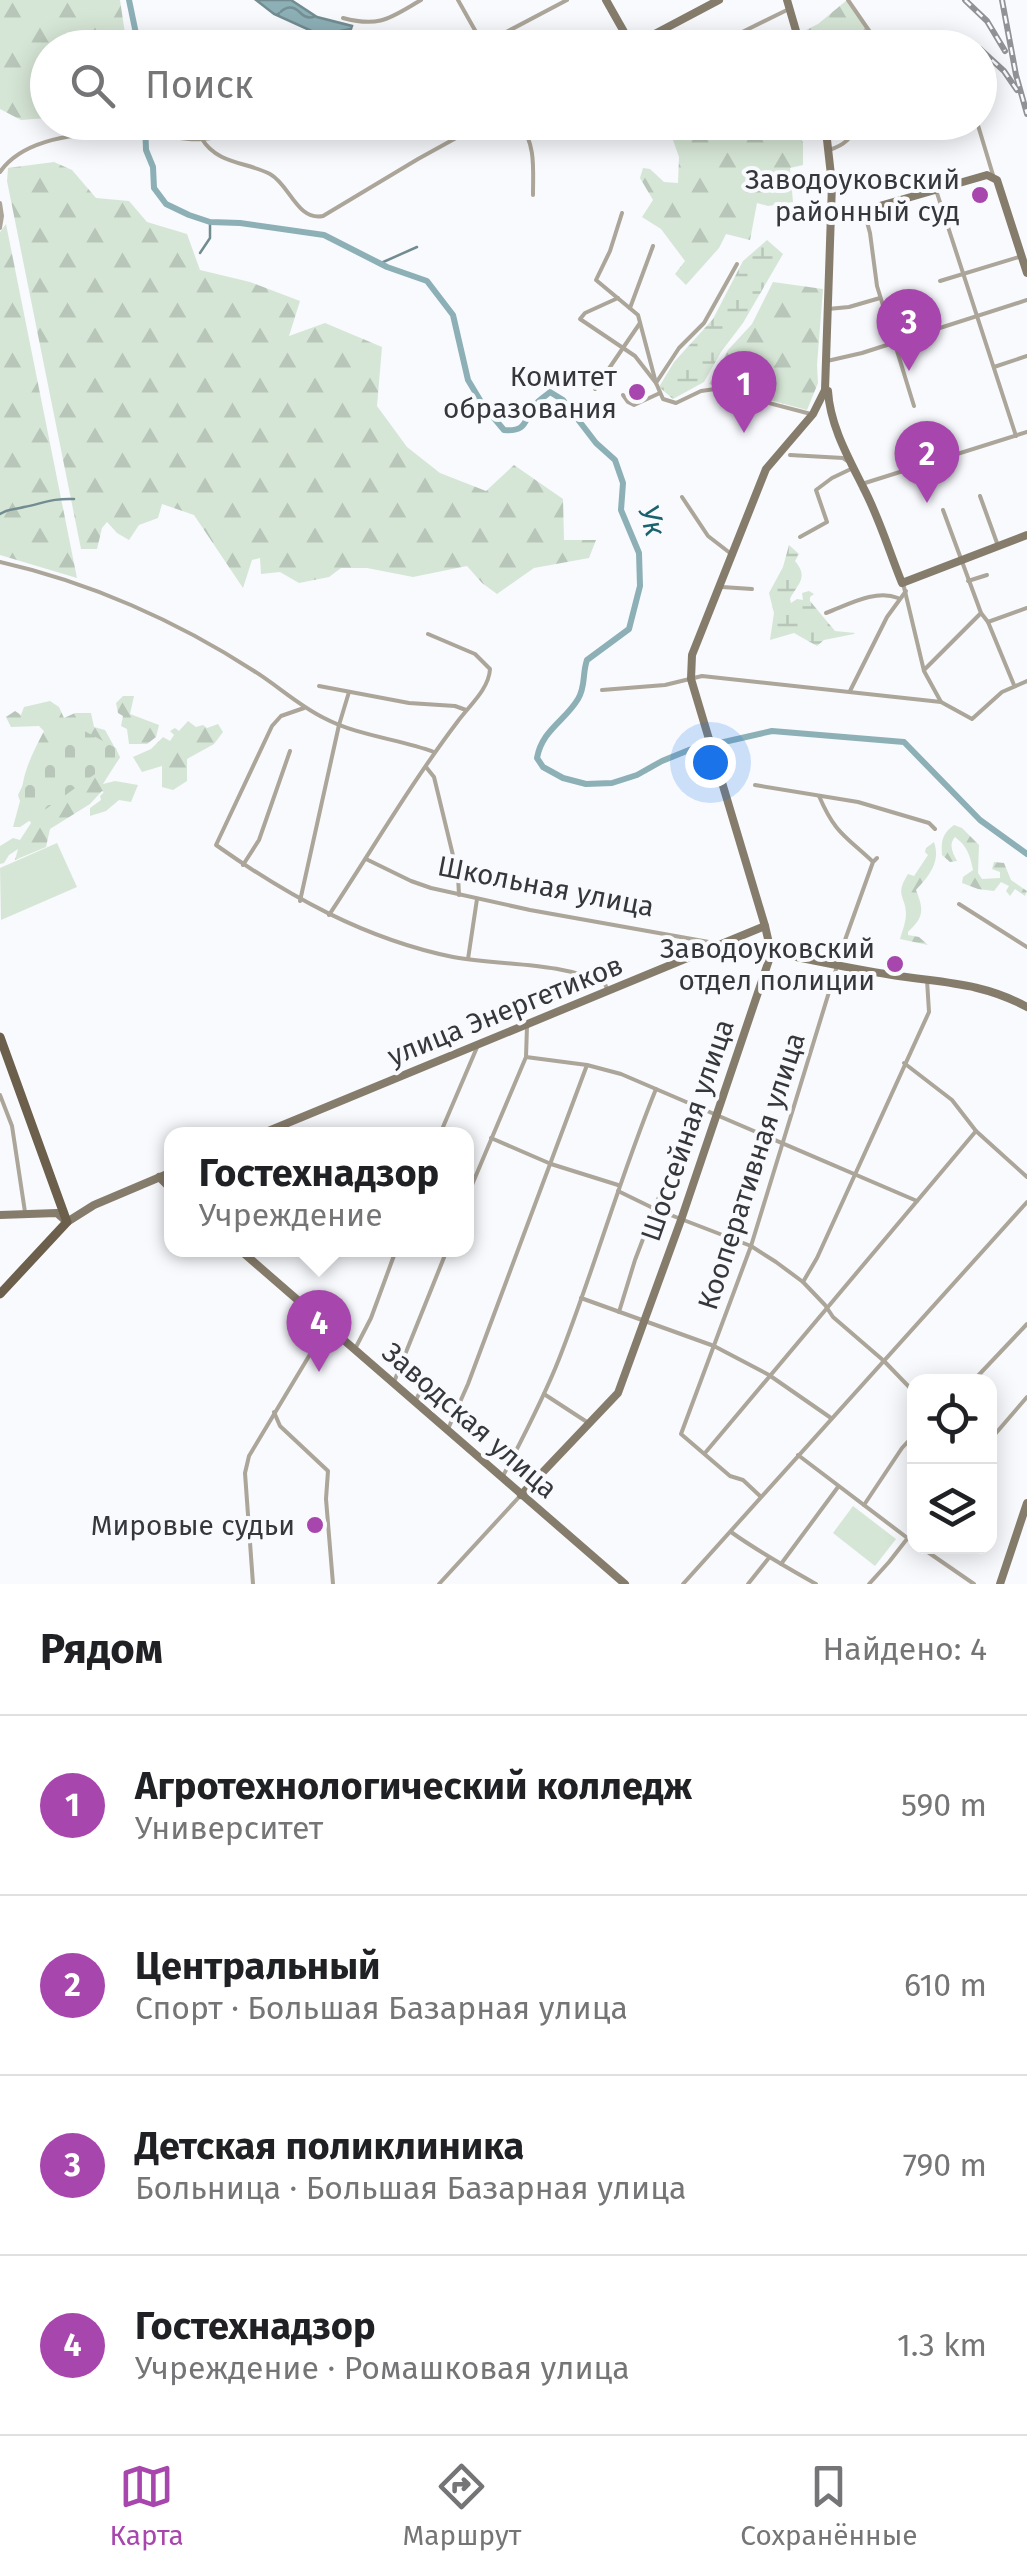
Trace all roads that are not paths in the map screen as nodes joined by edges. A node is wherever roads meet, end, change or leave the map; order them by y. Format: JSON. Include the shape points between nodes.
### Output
{"nodes":[{"id":1,"x":421,"y":0,"type":"edge"},
{"id":2,"x":458,"y":0,"type":"edge"},
{"id":3,"x":567,"y":0,"type":"edge"},
{"id":4,"x":606,"y":0,"type":"edge"},
{"id":5,"x":719,"y":0,"type":"edge"},
{"id":6,"x":848,"y":0,"type":"edge"},
{"id":7,"x":788,"y":4,"type":"edge"},
{"id":8,"x":343,"y":18,"type":"dead end"},
{"id":9,"x":476,"y":30,"type":"edge"},
{"id":10,"x":514,"y":30,"type":"edge"},
{"id":11,"x":621,"y":30,"type":"edge"},
{"id":12,"x":662,"y":30,"type":"edge"},
{"id":13,"x":742,"y":30,"type":"edge"},
{"id":14,"x":796,"y":30,"type":"edge"},
{"id":15,"x":869,"y":30,"type":"edge"},
{"id":16,"x":62,"y":140,"type":"edge"},
{"id":17,"x":202,"y":140,"type":"edge"},
{"id":18,"x":452,"y":140,"type":"edge"},
{"id":19,"x":530,"y":140,"type":"edge"},
{"id":20,"x":828,"y":140,"type":"edge"},
{"id":21,"x":849,"y":140,"type":"edge"},
{"id":22,"x":982,"y":140,"type":"edge"},
{"id":23,"x":829,"y":150,"type":"junction"},
{"id":24,"x":0,"y":172,"type":"edge"},
{"id":25,"x":993,"y":177,"type":"junction"},
{"id":26,"x":936,"y":190,"type":"junction"},
{"id":27,"x":533,"y":195,"type":"dead end"},
{"id":28,"x":0,"y":203,"type":"edge"},
{"id":29,"x":864,"y":211,"type":"junction"},
{"id":30,"x":622,"y":213,"type":"dead end"},
{"id":31,"x":831,"y":220,"type":"junction"},
{"id":32,"x":0,"y":228,"type":"edge"},
{"id":33,"x":653,"y":246,"type":"dead end"},
{"id":34,"x":1022,"y":256,"type":"junction"},
{"id":35,"x":737,"y":264,"type":"dead end"},
{"id":36,"x":1027,"y":273,"type":"edge"},
{"id":37,"x":964,"y":274,"type":"junction"},
{"id":38,"x":940,"y":281,"type":"dead end"},
{"id":39,"x":618,"y":298,"type":"junction"},
{"id":40,"x":880,"y":298,"type":"junction"},
{"id":41,"x":1027,"y":300,"type":"edge"},
{"id":42,"x":630,"y":308,"type":"junction"},
{"id":43,"x":828,"y":309,"type":"junction"},
{"id":44,"x":978,"y":316,"type":"junction"},
{"id":45,"x":640,"y":324,"type":"junction"},
{"id":46,"x":894,"y":343,"type":"junction"},
{"id":47,"x":622,"y":347,"type":"junction"},
{"id":48,"x":1027,"y":356,"type":"edge"},
{"id":49,"x":827,"y":361,"type":"junction"},
{"id":50,"x":994,"y":366,"type":"junction"},
{"id":51,"x":826,"y":379,"type":"junction"},
{"id":52,"x":656,"y":383,"type":"junction"},
{"id":53,"x":596,"y":390,"type":"dead end"},
{"id":54,"x":660,"y":394,"type":"junction"},
{"id":55,"x":623,"y":395,"type":"dead end"},
{"id":56,"x":914,"y":406,"type":"dead end"},
{"id":57,"x":813,"y":414,"type":"junction"},
{"id":58,"x":835,"y":427,"type":"junction"},
{"id":59,"x":1027,"y":432,"type":"edge"},
{"id":60,"x":1016,"y":436,"type":"junction"},
{"id":61,"x":790,"y":455,"type":"dead end"},
{"id":62,"x":851,"y":466,"type":"junction"},
{"id":63,"x":862,"y":484,"type":"junction"},
{"id":64,"x":980,"y":496,"type":"dead end"},
{"id":65,"x":682,"y":497,"type":"dead end"},
{"id":66,"x":943,"y":510,"type":"dead end"},
{"id":67,"x":1027,"y":535,"type":"edge"},
{"id":68,"x":800,"y":537,"type":"dead end"},
{"id":69,"x":997,"y":545,"type":"junction"},
{"id":70,"x":732,"y":554,"type":"junction"},
{"id":71,"x":960,"y":560,"type":"junction"},
{"id":72,"x":0,"y":562,"type":"edge"},
{"id":73,"x":987,"y":575,"type":"dead end"},
{"id":74,"x":968,"y":581,"type":"junction"},
{"id":75,"x":719,"y":586,"type":"junction"},
{"id":76,"x":904,"y":587,"type":"junction"},
{"id":77,"x":752,"y":589,"type":"dead end"},
{"id":78,"x":899,"y":599,"type":"junction"},
{"id":79,"x":1027,"y":608,"type":"edge"},
{"id":80,"x":826,"y":613,"type":"dead end"},
{"id":81,"x":980,"y":613,"type":"junction"},
{"id":82,"x":988,"y":622,"type":"junction"},
{"id":83,"x":428,"y":634,"type":"dead end"},
{"id":84,"x":924,"y":671,"type":"junction"},
{"id":85,"x":691,"y":679,"type":"junction"},
{"id":86,"x":1027,"y":681,"type":"edge"},
{"id":87,"x":1014,"y":685,"type":"junction"},
{"id":88,"x":319,"y":686,"type":"dead end"},
{"id":89,"x":602,"y":690,"type":"dead end"},
{"id":90,"x":349,"y":692,"type":"junction"},
{"id":91,"x":848,"y":693,"type":"junction"},
{"id":92,"x":941,"y":702,"type":"junction"},
{"id":93,"x":304,"y":708,"type":"junction"},
{"id":94,"x":466,"y":710,"type":"junction"},
{"id":95,"x":339,"y":725,"type":"junction"},
{"id":96,"x":290,"y":751,"type":"dead end"},
{"id":97,"x":434,"y":752,"type":"junction"},
{"id":98,"x":426,"y":767,"type":"junction"},
{"id":99,"x":755,"y":785,"type":"dead end"},
{"id":100,"x":820,"y":796,"type":"junction"},
{"id":101,"x":934,"y":829,"type":"dead end"},
{"id":102,"x":366,"y":859,"type":"junction"},
{"id":103,"x":243,"y":865,"type":"junction"},
{"id":104,"x":459,"y":895,"type":"junction"},
{"id":105,"x":477,"y":898,"type":"junction"},
{"id":106,"x":300,"y":901,"type":"junction"},
{"id":107,"x":959,"y":904,"type":"dead end"},
{"id":108,"x":329,"y":915,"type":"junction"},
{"id":109,"x":765,"y":926,"type":"junction"},
{"id":110,"x":721,"y":944,"type":"junction"},
{"id":111,"x":1027,"y":946,"type":"edge"},
{"id":112,"x":770,"y":952,"type":"junction"},
{"id":113,"x":468,"y":958,"type":"junction"},
{"id":114,"x":838,"y":965,"type":"junction"},
{"id":115,"x":927,"y":980,"type":"junction"},
{"id":116,"x":608,"y":992,"type":"junction"},
{"id":117,"x":1027,"y":1007,"type":"edge"},
{"id":118,"x":527,"y":1026,"type":"junction"},
{"id":119,"x":0,"y":1038,"type":"edge"},
{"id":120,"x":478,"y":1045,"type":"junction"},
{"id":121,"x":526,"y":1056,"type":"junction"},
{"id":122,"x":904,"y":1063,"type":"junction"},
{"id":123,"x":587,"y":1065,"type":"junction"},
{"id":124,"x":656,"y":1088,"type":"junction"},
{"id":125,"x":0,"y":1095,"type":"edge"},
{"id":126,"x":694,"y":1105,"type":"junction"},
{"id":127,"x":716,"y":1115,"type":"junction"},
{"id":128,"x":278,"y":1127,"type":"edge"},
{"id":129,"x":443,"y":1127,"type":"edge"},
{"id":130,"x":976,"y":1132,"type":"junction"},
{"id":131,"x":491,"y":1138,"type":"junction"},
{"id":132,"x":781,"y":1142,"type":"junction"},
{"id":133,"x":551,"y":1164,"type":"junction"},
{"id":134,"x":854,"y":1173,"type":"junction"},
{"id":135,"x":164,"y":1175,"type":"edge"},
{"id":136,"x":159,"y":1177,"type":"junction"},
{"id":137,"x":1027,"y":1177,"type":"edge"},
{"id":138,"x":474,"y":1179,"type":"edge"},
{"id":139,"x":164,"y":1182,"type":"edge"},
{"id":140,"x":619,"y":1188,"type":"junction"},
{"id":141,"x":918,"y":1201,"type":"junction"},
{"id":142,"x":1027,"y":1202,"type":"edge"},
{"id":143,"x":655,"y":1209,"type":"junction"},
{"id":144,"x":25,"y":1214,"type":"junction"},
{"id":145,"x":0,"y":1215,"type":"edge"},
{"id":146,"x":681,"y":1220,"type":"junction"},
{"id":147,"x":68,"y":1222,"type":"junction"},
{"id":148,"x":751,"y":1246,"type":"junction"},
{"id":149,"x":248,"y":1257,"type":"edge"},
{"id":150,"x":393,"y":1257,"type":"edge"},
{"id":151,"x":444,"y":1257,"type":"edge"},
{"id":152,"x":803,"y":1282,"type":"junction"},
{"id":153,"x":0,"y":1294,"type":"edge"},
{"id":154,"x":580,"y":1298,"type":"junction"},
{"id":155,"x":828,"y":1309,"type":"junction"},
{"id":156,"x":619,"y":1312,"type":"junction"},
{"id":157,"x":646,"y":1321,"type":"junction"},
{"id":158,"x":1027,"y":1324,"type":"edge"},
{"id":159,"x":327,"y":1325,"type":"junction"},
{"id":160,"x":714,"y":1346,"type":"junction"},
{"id":161,"x":355,"y":1350,"type":"junction"},
{"id":162,"x":884,"y":1361,"type":"junction"},
{"id":163,"x":980,"y":1374,"type":"edge"},
{"id":164,"x":769,"y":1376,"type":"junction"},
{"id":165,"x":427,"y":1378,"type":"dead end"},
{"id":166,"x":394,"y":1382,"type":"junction"},
{"id":167,"x":907,"y":1385,"type":"edge"},
{"id":168,"x":544,"y":1394,"type":"junction"},
{"id":169,"x":1027,"y":1397,"type":"edge"},
{"id":170,"x":416,"y":1401,"type":"junction"},
{"id":171,"x":274,"y":1412,"type":"junction"},
{"id":172,"x":831,"y":1418,"type":"junction"},
{"id":173,"x":590,"y":1424,"type":"junction"},
{"id":174,"x":448,"y":1429,"type":"junction"},
{"id":175,"x":997,"y":1432,"type":"edge"},
{"id":176,"x":907,"y":1443,"type":"edge"},
{"id":177,"x":704,"y":1454,"type":"junction"},
{"id":178,"x":798,"y":1455,"type":"junction"},
{"id":179,"x":502,"y":1478,"type":"junction"},
{"id":180,"x":839,"y":1486,"type":"junction"},
{"id":181,"x":521,"y":1495,"type":"junction"},
{"id":182,"x":760,"y":1496,"type":"junction"},
{"id":183,"x":1027,"y":1502,"type":"edge"},
{"id":184,"x":864,"y":1504,"type":"junction"},
{"id":185,"x":729,"y":1532,"type":"junction"},
{"id":186,"x":907,"y":1538,"type":"joint"},
{"id":187,"x":930,"y":1554,"type":"edge"},
{"id":188,"x":768,"y":1559,"type":"junction"},
{"id":189,"x":781,"y":1564,"type":"junction"},
{"id":190,"x":253,"y":1584,"type":"edge"},
{"id":191,"x":332,"y":1584,"type":"edge"},
{"id":192,"x":439,"y":1584,"type":"edge"},
{"id":193,"x":625,"y":1584,"type":"edge"},
{"id":194,"x":683,"y":1584,"type":"edge"},
{"id":195,"x":748,"y":1584,"type":"edge"},
{"id":196,"x":816,"y":1584,"type":"edge"},
{"id":197,"x":870,"y":1584,"type":"edge"},
{"id":198,"x":974,"y":1584,"type":"edge"},
{"id":199,"x":1000,"y":1584,"type":"edge"}],
"edges":[{"from":1,"to":8,"type":"street","via":[[374,24]]},
{"from":2,"to":9,"type":"street"},
{"from":3,"to":10,"type":"street"},
{"from":4,"to":11,"type":"street"},
{"from":5,"to":12,"type":"street"},
{"from":6,"to":15,"type":"street"},
{"from":7,"to":13,"type":"street"},
{"from":7,"to":14,"type":"street"},
{"from":16,"to":24,"type":"street","via":[[37,146]]},
{"from":17,"to":18,"type":"street","via":[[218,156],[272,175],[316,218]]},
{"from":19,"to":27,"type":"street"},
{"from":20,"to":23,"type":"street","name":"Шоссейная улица"},
{"from":21,"to":23,"type":"street"},
{"from":22,"to":25,"type":"street"},
{"from":23,"to":31,"type":"street","name":"Шоссейная улица"},
{"from":25,"to":26,"type":"street"},
{"from":25,"to":34,"type":"street"},
{"from":26,"to":29,"type":"street"},
{"from":26,"to":37,"type":"street"},
{"from":28,"to":32,"type":"street"},
{"from":29,"to":31,"type":"street"},
{"from":29,"to":40,"type":"street"},
{"from":30,"to":39,"type":"street","via":[[596,280]]},
{"from":31,"to":43,"type":"street","name":"Шоссейная улица"},
{"from":33,"to":42,"type":"street"},
{"from":34,"to":36,"type":"street"},
{"from":34,"to":37,"type":"street"},
{"from":35,"to":52,"type":"street","via":[[708,317]]},
{"from":37,"to":38,"type":"street"},
{"from":37,"to":44,"type":"street"},
{"from":39,"to":42,"type":"street"},
{"from":39,"to":47,"type":"street","via":[[580,320]]},
{"from":40,"to":43,"type":"street"},
{"from":40,"to":46,"type":"street"},
{"from":41,"to":44,"type":"street"},
{"from":42,"to":45,"type":"street"},
{"from":43,"to":49,"type":"street","name":"Шоссейная улица"},
{"from":44,"to":46,"type":"street"},
{"from":44,"to":50,"type":"street"},
{"from":45,"to":47,"type":"street"},
{"from":45,"to":52,"type":"street"},
{"from":46,"to":49,"type":"street"},
{"from":46,"to":56,"type":"street"},
{"from":47,"to":52,"type":"street"},
{"from":47,"to":53,"type":"street"},
{"from":48,"to":50,"type":"street"},
{"from":49,"to":51,"type":"street","name":"Шоссейная улица"},
{"from":50,"to":60,"type":"street"},
{"from":51,"to":57,"type":"street","name":"Шоссейная улица"},
{"from":51,"to":58,"type":"street"},
{"from":52,"to":54,"type":"street"},
{"from":54,"to":55,"type":"street","via":[[634,405]]},
{"from":54,"to":57,"type":"street","via":[[676,403],[715,389]]},
{"from":57,"to":58,"type":"street"},
{"from":57,"to":70,"type":"street","name":"Шоссейная улица","via":[[766,469]]},
{"from":58,"to":62,"type":"street"},
{"from":59,"to":60,"type":"street"},
{"from":60,"to":63,"type":"street"},
{"from":61,"to":62,"type":"street","via":[[843,458]]},
{"from":62,"to":63,"type":"street"},
{"from":62,"to":68,"type":"street","via":[[818,488],[827,522]]},
{"from":63,"to":76,"type":"street"},
{"from":64,"to":69,"type":"street"},
{"from":65,"to":70,"type":"street","via":[[708,536]]},
{"from":66,"to":71,"type":"street"},
{"from":67,"to":69,"type":"street"},
{"from":69,"to":71,"type":"street"},
{"from":70,"to":75,"type":"street","name":"Шоссейная улица"},
{"from":71,"to":74,"type":"street"},
{"from":71,"to":76,"type":"street"},
{"from":72,"to":93,"type":"street","via":[[145,612],[238,662]]},
{"from":73,"to":74,"type":"street"},
{"from":74,"to":81,"type":"street"},
{"from":75,"to":77,"type":"street"},
{"from":75,"to":85,"type":"street","name":"Шоссейная улица","via":[[692,655]]},
{"from":76,"to":78,"type":"street"},
{"from":76,"to":84,"type":"street"},
{"from":78,"to":80,"type":"street","via":[[879,596]]},
{"from":78,"to":91,"type":"street"},
{"from":79,"to":82,"type":"street"},
{"from":81,"to":82,"type":"street"},
{"from":81,"to":84,"type":"street"},
{"from":82,"to":87,"type":"street"},
{"from":83,"to":94,"type":"street","via":[[475,654],[490,669]]},
{"from":84,"to":92,"type":"street"},
{"from":85,"to":89,"type":"street"},
{"from":85,"to":91,"type":"street"},
{"from":85,"to":109,"type":"street","name":"Шоссейная улица"},
{"from":86,"to":87,"type":"street"},
{"from":87,"to":92,"type":"street","via":[[972,719]]},
{"from":88,"to":90,"type":"street"},
{"from":90,"to":94,"type":"street"},
{"from":90,"to":95,"type":"street"},
{"from":91,"to":92,"type":"street"},
{"from":93,"to":95,"type":"street"},
{"from":93,"to":103,"type":"street","via":[[272,726],[216,846]]},
{"from":94,"to":97,"type":"street"},
{"from":95,"to":97,"type":"street"},
{"from":95,"to":106,"type":"street"},
{"from":96,"to":103,"type":"street","via":[[259,840]]},
{"from":97,"to":98,"type":"street"},
{"from":98,"to":102,"type":"street"},
{"from":98,"to":104,"type":"street","via":[[434,777]]},
{"from":99,"to":100,"type":"street"},
{"from":100,"to":101,"type":"street"},
{"from":100,"to":114,"type":"street","name":"Кооперативная улица","via":[[839,833],[875,860]]},
{"from":102,"to":104,"type":"street","name":"Школьная улица","via":[[411,882]]},
{"from":102,"to":108,"type":"street"},
{"from":103,"to":106,"type":"street"},
{"from":104,"to":105,"type":"street","name":"Школьная улица"},
{"from":105,"to":110,"type":"street","name":"Школьная улица"},
{"from":105,"to":113,"type":"street"},
{"from":106,"to":108,"type":"street"},
{"from":107,"to":111,"type":"street"},
{"from":108,"to":113,"type":"street"},
{"from":109,"to":110,"type":"street","name":"улица Энергетиков"},
{"from":109,"to":112,"type":"street","name":"Шоссейная улица"},
{"from":110,"to":116,"type":"street","name":"улица Энергетиков"},
{"from":112,"to":114,"type":"street"},
{"from":112,"to":127,"type":"street","name":"Шоссейная улица"},
{"from":113,"to":116,"type":"street","via":[[580,974]]},
{"from":114,"to":115,"type":"street"},
{"from":114,"to":132,"type":"street","name":"Кооперативная улица"},
{"from":115,"to":117,"type":"street","via":[[968,984]]},
{"from":115,"to":122,"type":"street","via":[[929,1012]]},
{"from":116,"to":118,"type":"street","name":"улица Энергетиков"},
{"from":118,"to":120,"type":"street","name":"улица Энергетиков"},
{"from":118,"to":121,"type":"street"},
{"from":119,"to":147,"type":"main road"},
{"from":120,"to":128,"type":"street","name":"улица Энергетиков"},
{"from":120,"to":129,"type":"street"},
{"from":121,"to":123,"type":"street"},
{"from":121,"to":131,"type":"street"},
{"from":122,"to":130,"type":"street","via":[[952,1100]]},
{"from":122,"to":134,"type":"street"},
{"from":123,"to":124,"type":"street"},
{"from":123,"to":133,"type":"street"},
{"from":124,"to":126,"type":"street"},
{"from":124,"to":140,"type":"street"},
{"from":125,"to":144,"type":"street","via":[[12,1126]]},
{"from":126,"to":127,"type":"street"},
{"from":126,"to":143,"type":"street"},
{"from":127,"to":132,"type":"street"},
{"from":127,"to":146,"type":"street","name":"Шоссейная улица"},
{"from":130,"to":137,"type":"street"},
{"from":130,"to":141,"type":"street"},
{"from":131,"to":133,"type":"street"},
{"from":131,"to":138,"type":"street"},
{"from":132,"to":134,"type":"street"},
{"from":132,"to":148,"type":"street","name":"Кооперативная улица"},
{"from":133,"to":140,"type":"street"},
{"from":133,"to":174,"type":"street"},
{"from":134,"to":141,"type":"street"},
{"from":134,"to":152,"type":"street"},
{"from":135,"to":136,"type":"street"},
{"from":136,"to":139,"type":"street"},
{"from":136,"to":147,"type":"street"},
{"from":140,"to":143,"type":"street"},
{"from":140,"to":154,"type":"street"},
{"from":141,"to":155,"type":"street"},
{"from":142,"to":162,"type":"street"},
{"from":143,"to":146,"type":"street"},
{"from":143,"to":156,"type":"street"},
{"from":144,"to":145,"type":"street"},
{"from":144,"to":147,"type":"street","via":[[56,1213]]},
{"from":146,"to":148,"type":"street"},
{"from":146,"to":157,"type":"street","name":"Шоссейная улица"},
{"from":147,"to":153,"type":"main road"},
{"from":148,"to":152,"type":"street"},
{"from":148,"to":160,"type":"street","name":"Кооперативная улица"},
{"from":149,"to":159,"type":"street","name":"Заводская улица"},
{"from":150,"to":161,"type":"street"},
{"from":151,"to":166,"type":"street"},
{"from":152,"to":155,"type":"street"},
{"from":154,"to":156,"type":"street"},
{"from":154,"to":168,"type":"street"},
{"from":155,"to":162,"type":"street"},
{"from":155,"to":164,"type":"street"},
{"from":156,"to":157,"type":"street"},
{"from":157,"to":160,"type":"street"},
{"from":157,"to":173,"type":"street","name":"Шоссейная улица","via":[[618,1392]]},
{"from":158,"to":163,"type":"street"},
{"from":159,"to":161,"type":"street","name":"Заводская улица"},
{"from":159,"to":171,"type":"street"},
{"from":160,"to":164,"type":"street"},
{"from":160,"to":177,"type":"street","name":"Кооперативная улица","via":[[681,1434]]},
{"from":161,"to":166,"type":"street","name":"Заводская улица"},
{"from":162,"to":167,"type":"street"},
{"from":162,"to":172,"type":"street"},
{"from":164,"to":172,"type":"street"},
{"from":164,"to":177,"type":"street"},
{"from":165,"to":170,"type":"street"},
{"from":166,"to":170,"type":"street","name":"Заводская улица"},
{"from":168,"to":173,"type":"street"},
{"from":168,"to":179,"type":"street"},
{"from":169,"to":175,"type":"street"},
{"from":170,"to":174,"type":"street","name":"Заводская улица"},
{"from":171,"to":190,"type":"street","via":[[245,1473]]},
{"from":171,"to":191,"type":"street","via":[[280,1426],[328,1471]]},
{"from":172,"to":178,"type":"street"},
{"from":173,"to":181,"type":"street","name":"Шоссейная улица"},
{"from":174,"to":179,"type":"street","name":"Заводская улица"},
{"from":176,"to":184,"type":"street"},
{"from":177,"to":182,"type":"street"},
{"from":178,"to":180,"type":"street"},
{"from":178,"to":182,"type":"street"},
{"from":179,"to":181,"type":"street","name":"Заводская улица"},
{"from":180,"to":184,"type":"street"},
{"from":180,"to":189,"type":"street"},
{"from":181,"to":192,"type":"street"},
{"from":181,"to":193,"type":"street","name":"Заводская улица"},
{"from":182,"to":185,"type":"street"},
{"from":183,"to":199,"type":"street"},
{"from":184,"to":186,"type":"street"},
{"from":185,"to":188,"type":"street"},
{"from":185,"to":194,"type":"street"},
{"from":186,"to":197,"type":"street"},
{"from":187,"to":198,"type":"street"},
{"from":188,"to":189,"type":"street"},
{"from":188,"to":195,"type":"street"},
{"from":189,"to":196,"type":"street"}]}
